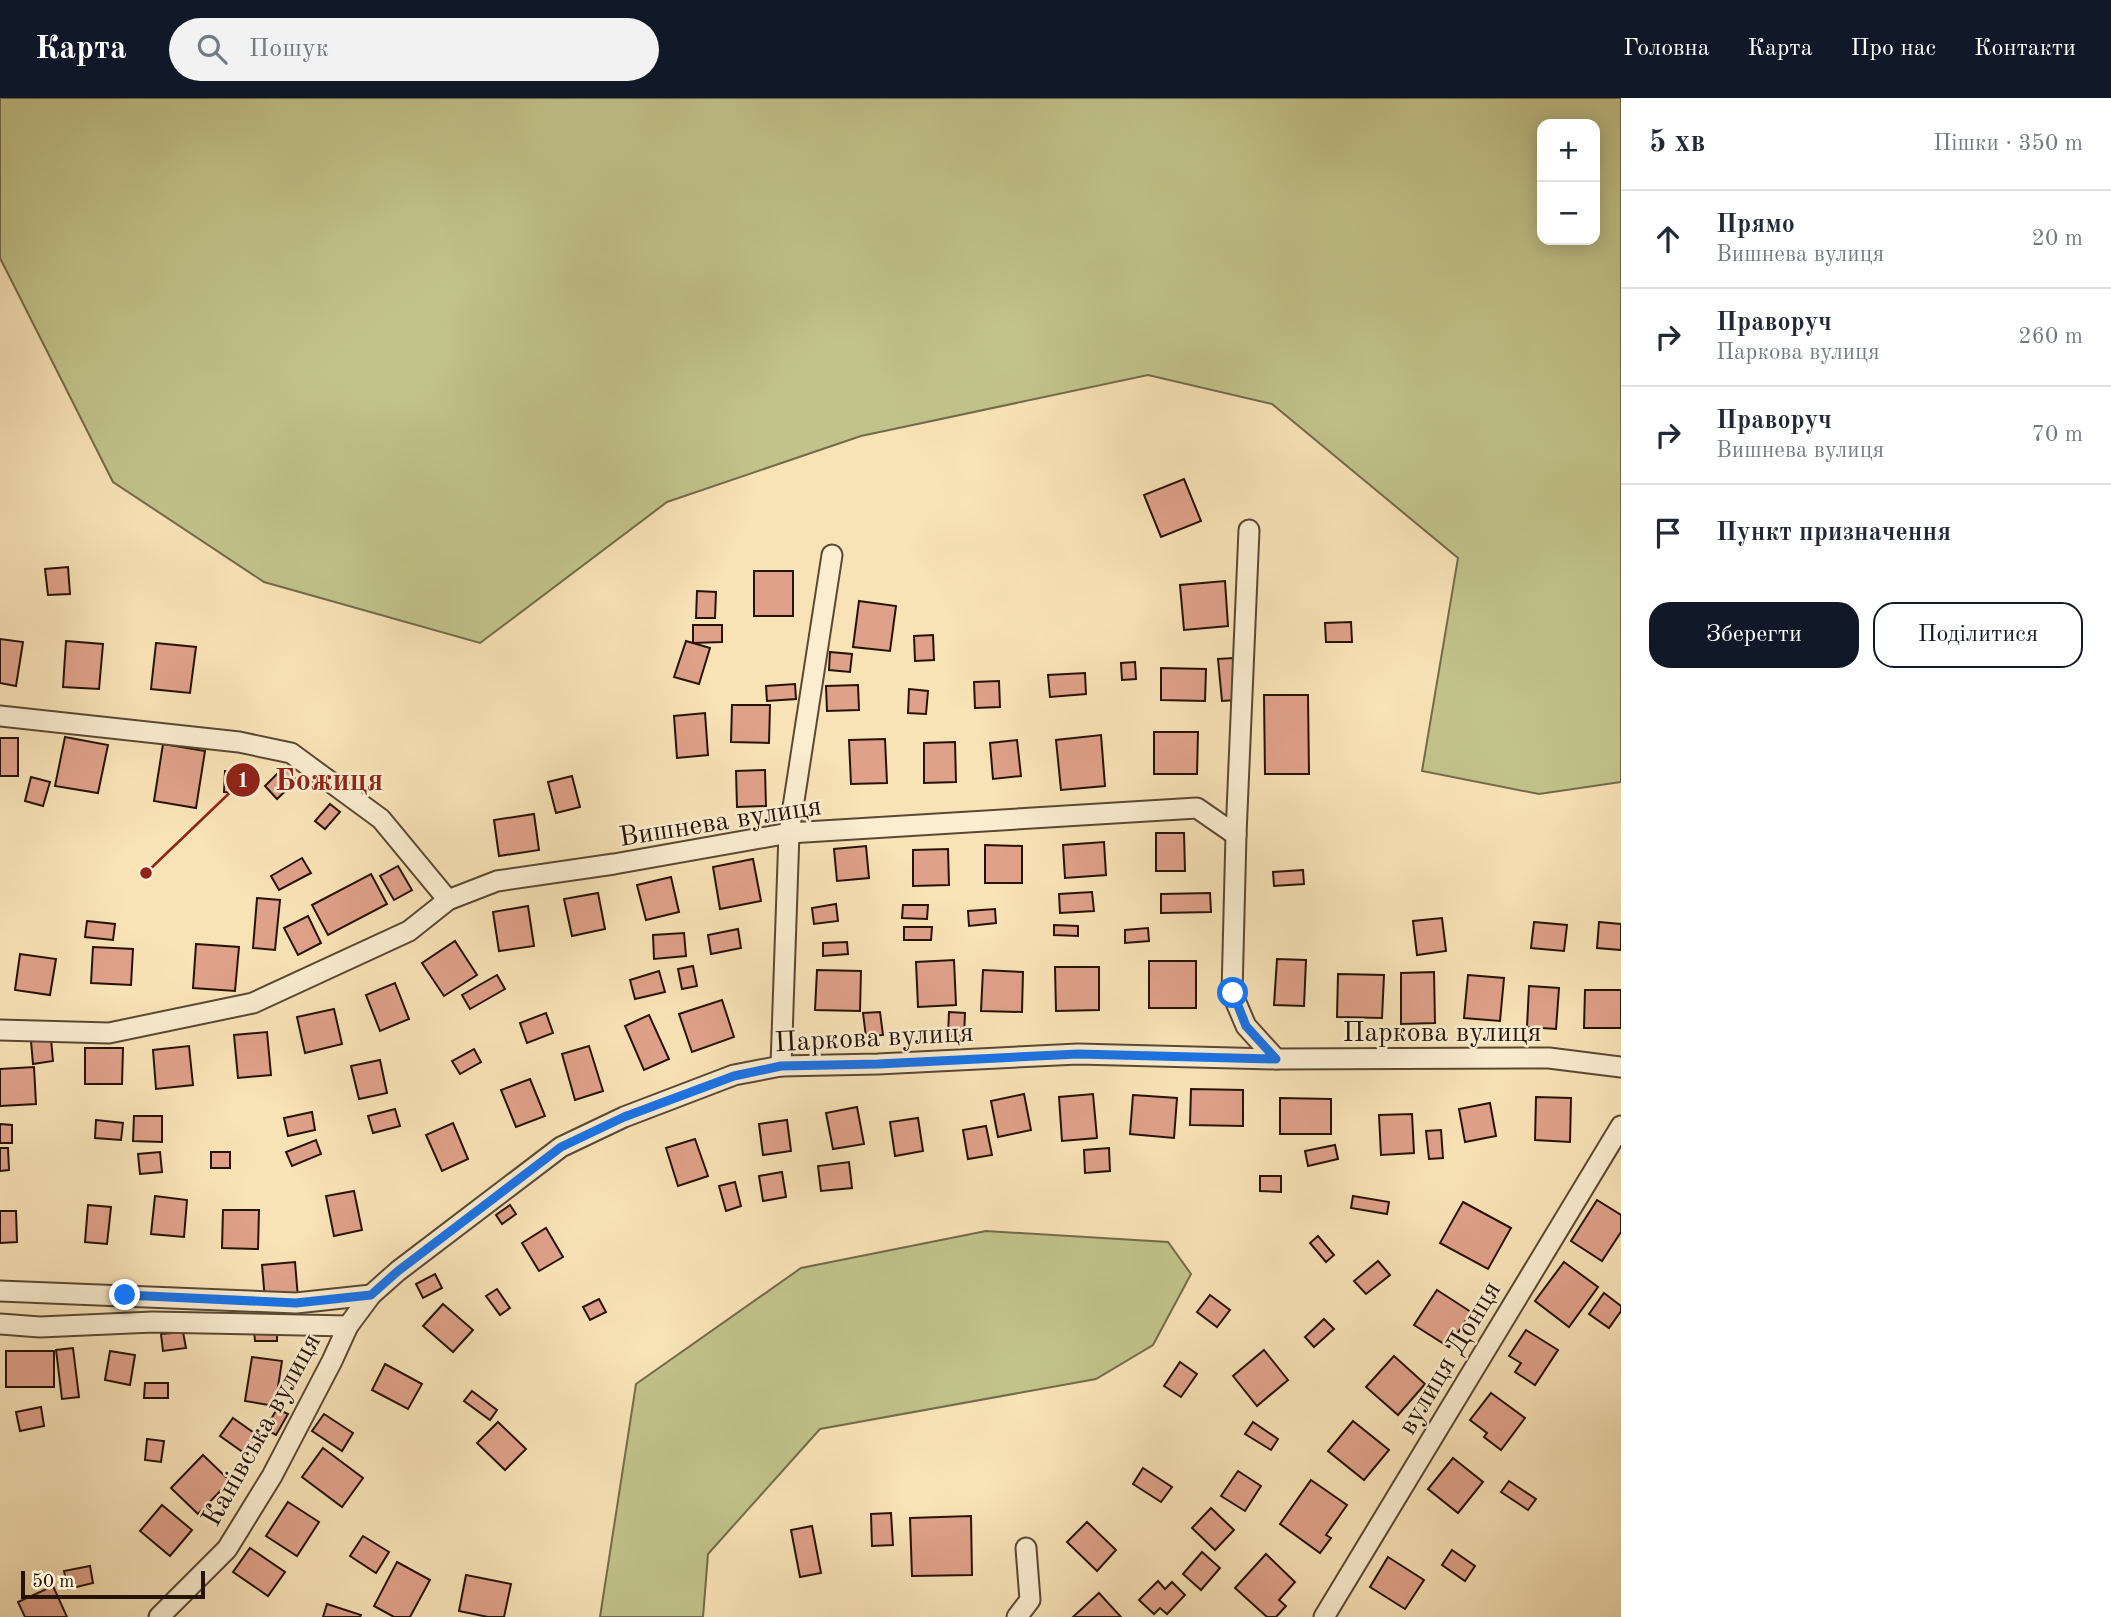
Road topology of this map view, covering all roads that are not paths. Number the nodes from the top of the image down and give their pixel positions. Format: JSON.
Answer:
{"nodes":[{"id":1,"x":1249,"y":530,"type":"dead end"},
{"id":2,"x":832,"y":555,"type":"dead end"},
{"id":3,"x":0,"y":716,"type":"edge"},
{"id":4,"x":789,"y":833,"type":"junction"},
{"id":5,"x":1237,"y":835,"type":"junction"},
{"id":6,"x":448,"y":900,"type":"junction"},
{"id":7,"x":0,"y":1030,"type":"edge"},
{"id":8,"x":1276,"y":1059,"type":"junction"},
{"id":9,"x":781,"y":1066,"type":"junction"},
{"id":10,"x":1621,"y":1067,"type":"edge"},
{"id":11,"x":1621,"y":1126,"type":"edge"},
{"id":12,"x":0,"y":1291,"type":"edge"},
{"id":13,"x":371,"y":1295,"type":"junction"},
{"id":14,"x":0,"y":1324,"type":"edge"},
{"id":15,"x":348,"y":1326,"type":"junction"},
{"id":16,"x":1026,"y":1548,"type":"dead end"},
{"id":17,"x":159,"y":1617,"type":"edge"},
{"id":18,"x":1017,"y":1617,"type":"edge"},
{"id":19,"x":1324,"y":1617,"type":"edge"}],
"edges":[{"from":1,"to":5,"type":"street"},
{"from":2,"to":4,"type":"street"},
{"from":3,"to":6,"type":"street"},
{"from":4,"to":5,"type":"street","name":"Вишнева вулиця"},
{"from":4,"to":6,"type":"street","name":"Вишнева вулиця"},
{"from":4,"to":9,"type":"street"},
{"from":5,"to":8,"type":"street"},
{"from":6,"to":7,"type":"street","name":"Вишнева вулиця"},
{"from":8,"to":9,"type":"street","name":"Паркова вулиця"},
{"from":8,"to":10,"type":"street","name":"Паркова вулиця"},
{"from":9,"to":13,"type":"street","name":"Паркова вулиця"},
{"from":11,"to":19,"type":"street","name":"вулиця Донця"},
{"from":12,"to":13,"type":"street"},
{"from":13,"to":15,"type":"street","name":"Паркова вулиця"},
{"from":14,"to":15,"type":"street"},
{"from":15,"to":17,"type":"street","name":"Канівська вулиця"},
{"from":16,"to":18,"type":"street"}]}
